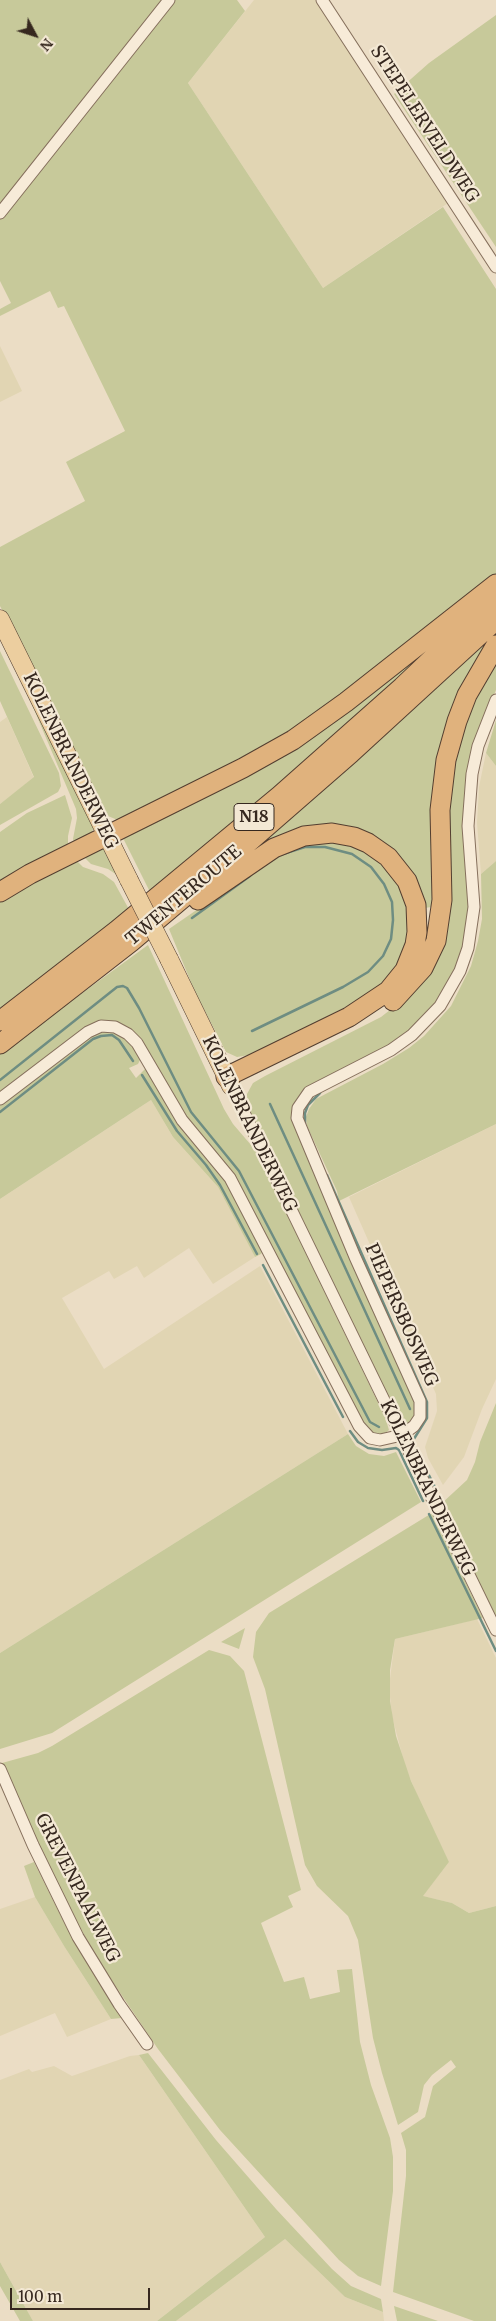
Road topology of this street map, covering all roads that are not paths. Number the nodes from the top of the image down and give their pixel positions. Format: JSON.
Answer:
{"nodes":[{"id":1,"x":169,"y":0,"type":"edge"},
{"id":2,"x":322,"y":0,"type":"edge"},
{"id":3,"x":0,"y":213,"type":"edge"},
{"id":4,"x":496,"y":267,"type":"edge"},
{"id":5,"x":496,"y":584,"type":"edge"},
{"id":6,"x":496,"y":598,"type":"edge"},
{"id":7,"x":0,"y":619,"type":"edge"},
{"id":8,"x":496,"y":620,"type":"edge"},
{"id":9,"x":496,"y":645,"type":"edge"},
{"id":10,"x":496,"y":700,"type":"edge"},
{"id":11,"x":108,"y":835,"type":"junction"},
{"id":12,"x":0,"y":892,"type":"edge"},
{"id":13,"x":131,"y":942,"type":"junction"},
{"id":14,"x":0,"y":1021,"type":"edge"},
{"id":15,"x":0,"y":1044,"type":"edge"},
{"id":16,"x":229,"y":1081,"type":"junction"},
{"id":17,"x":0,"y":1099,"type":"edge"},
{"id":18,"x":402,"y":1435,"type":"junction"},
{"id":19,"x":496,"y":1630,"type":"edge"},
{"id":20,"x":0,"y":1769,"type":"edge"},
{"id":21,"x":147,"y":2044,"type":"dead end"}],
"edges":[{"from":1,"to":3,"type":"street"},
{"from":2,"to":4,"type":"street","name":"STEPELERVELDWEG"},
{"from":5,"to":11,"type":"highway"},
{"from":6,"to":14,"type":"highway","name":"TWENTEROUTE","number":"N18"},
{"from":7,"to":11,"type":"main road","name":"KOLENBRANDERWEG"},
{"from":8,"to":13,"type":"highway","name":"TWENTEROUTE","number":"N18"},
{"from":9,"to":16,"type":"highway"},
{"from":10,"to":18,"type":"street","name":"PIEPERSBOSWEG"},
{"from":11,"to":12,"type":"highway"},
{"from":11,"to":16,"type":"main road","name":"KOLENBRANDERWEG","bridge":true},
{"from":13,"to":15,"type":"highway","name":"TWENTEROUTE","number":"N18"},
{"from":13,"to":16,"type":"highway","number":"N18"},
{"from":16,"to":18,"type":"street","name":"KOLENBRANDERWEG"},
{"from":17,"to":18,"type":"street"},
{"from":18,"to":19,"type":"street","name":"KOLENBRANDERWEG"},
{"from":20,"to":21,"type":"street","name":"GREVENPAALWEG"}]}
